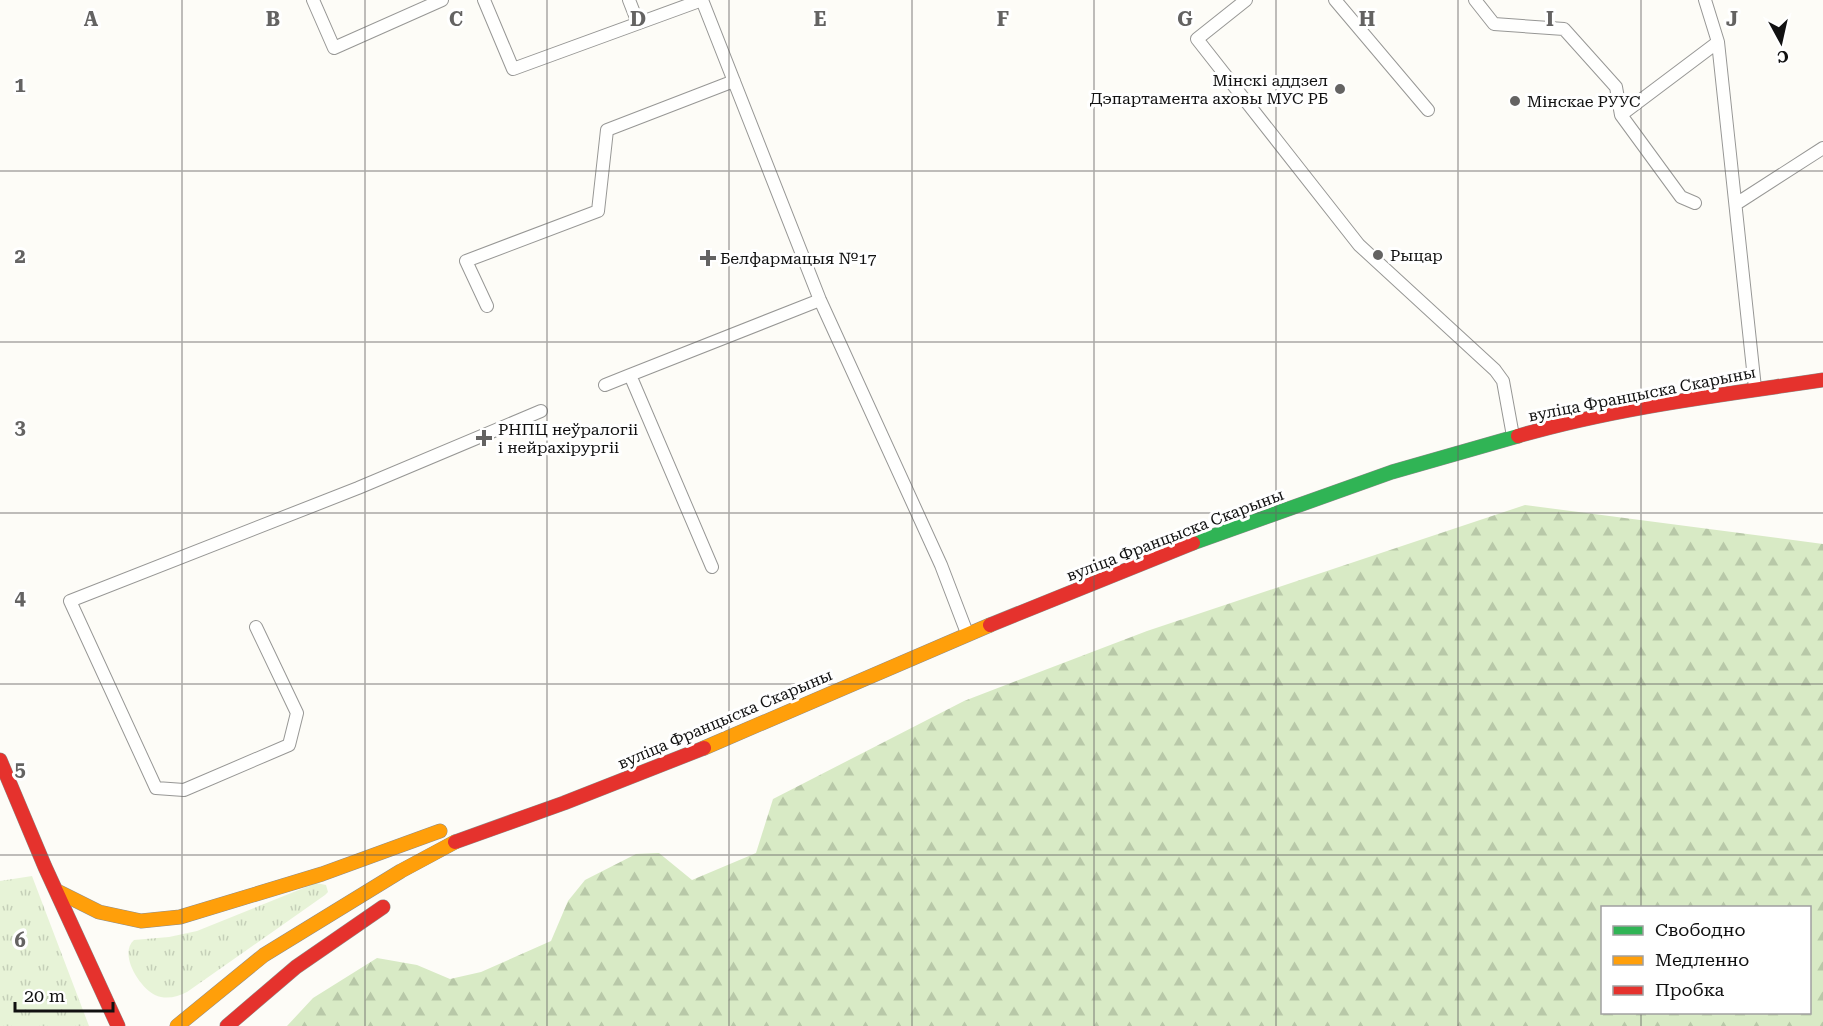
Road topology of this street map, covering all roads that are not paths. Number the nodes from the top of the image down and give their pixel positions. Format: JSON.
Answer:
{"nodes":[{"id":1,"x":313,"y":0,"type":"edge"},
{"id":2,"x":442,"y":0,"type":"edge"},
{"id":3,"x":484,"y":0,"type":"edge"},
{"id":4,"x":629,"y":0,"type":"edge"},
{"id":5,"x":1246,"y":0,"type":"edge"},
{"id":6,"x":1335,"y":0,"type":"edge"},
{"id":7,"x":1475,"y":0,"type":"edge"},
{"id":8,"x":1706,"y":0,"type":"edge"},
{"id":9,"x":638,"y":23,"type":"junction"},
{"id":10,"x":1718,"y":42,"type":"junction"},
{"id":11,"x":734,"y":81,"type":"junction"},
{"id":12,"x":1428,"y":110,"type":"dead end"},
{"id":13,"x":1621,"y":115,"type":"junction"},
{"id":14,"x":1823,"y":148,"type":"edge"},
{"id":15,"x":1695,"y":203,"type":"dead end"},
{"id":16,"x":1736,"y":204,"type":"junction"},
{"id":17,"x":820,"y":300,"type":"junction"},
{"id":18,"x":487,"y":306,"type":"dead end"},
{"id":19,"x":630,"y":375,"type":"junction"},
{"id":20,"x":1823,"y":380,"type":"edge"},
{"id":21,"x":605,"y":385,"type":"dead end"},
{"id":22,"x":1755,"y":388,"type":"junction"},
{"id":23,"x":541,"y":411,"type":"dead end"},
{"id":24,"x":1513,"y":437,"type":"junction"},
{"id":25,"x":712,"y":567,"type":"dead end"},
{"id":26,"x":256,"y":627,"type":"dead end"},
{"id":27,"x":967,"y":634,"type":"junction"},
{"id":28,"x":0,"y":760,"type":"edge"},
{"id":29,"x":564,"y":803,"type":"junction"},
{"id":30,"x":541,"y":810,"type":"junction"},
{"id":31,"x":484,"y":847,"type":"dead end"},
{"id":32,"x":57,"y":891,"type":"junction"},
{"id":33,"x":396,"y":898,"type":"dead end"},
{"id":34,"x":118,"y":1026,"type":"edge"},
{"id":35,"x":177,"y":1026,"type":"edge"},
{"id":36,"x":227,"y":1026,"type":"edge"}],
"edges":[{"from":1,"to":2,"type":"lane"},
{"from":3,"to":9,"type":"lane"},
{"from":4,"to":9,"type":"lane"},
{"from":5,"to":24,"type":"lane"},
{"from":6,"to":12,"type":"lane"},
{"from":7,"to":13,"type":"lane"},
{"from":8,"to":10,"type":"lane"},
{"from":9,"to":11,"type":"lane"},
{"from":10,"to":13,"type":"lane"},
{"from":10,"to":16,"type":"lane"},
{"from":11,"to":17,"type":"lane"},
{"from":11,"to":18,"type":"lane"},
{"from":13,"to":15,"type":"lane"},
{"from":14,"to":16,"type":"lane"},
{"from":16,"to":22,"type":"lane"},
{"from":17,"to":19,"type":"lane"},
{"from":17,"to":27,"type":"lane"},
{"from":19,"to":21,"type":"lane"},
{"from":19,"to":25,"type":"lane"},
{"from":20,"to":22,"type":"main road","name":"вуліца Францыска Скарыны"},
{"from":22,"to":24,"type":"main road","name":"вуліца Францыска Скарыны"},
{"from":23,"to":26,"type":"lane"},
{"from":24,"to":27,"type":"main road","name":"вуліца Францыска Скарыны"},
{"from":27,"to":29,"type":"main road","name":"вуліца Францыска Скарыны"},
{"from":28,"to":32,"type":"main road"},
{"from":29,"to":30,"type":"main road","name":"вуліца Францыска Скарыны"},
{"from":29,"to":31,"type":"main road","name":"вуліца Францыска Скарыны"},
{"from":30,"to":32,"type":"main road"},
{"from":30,"to":35,"type":"main road","name":"вуліца Францыска Скарыны"},
{"from":32,"to":34,"type":"main road"},
{"from":33,"to":36,"type":"main road"}]}
